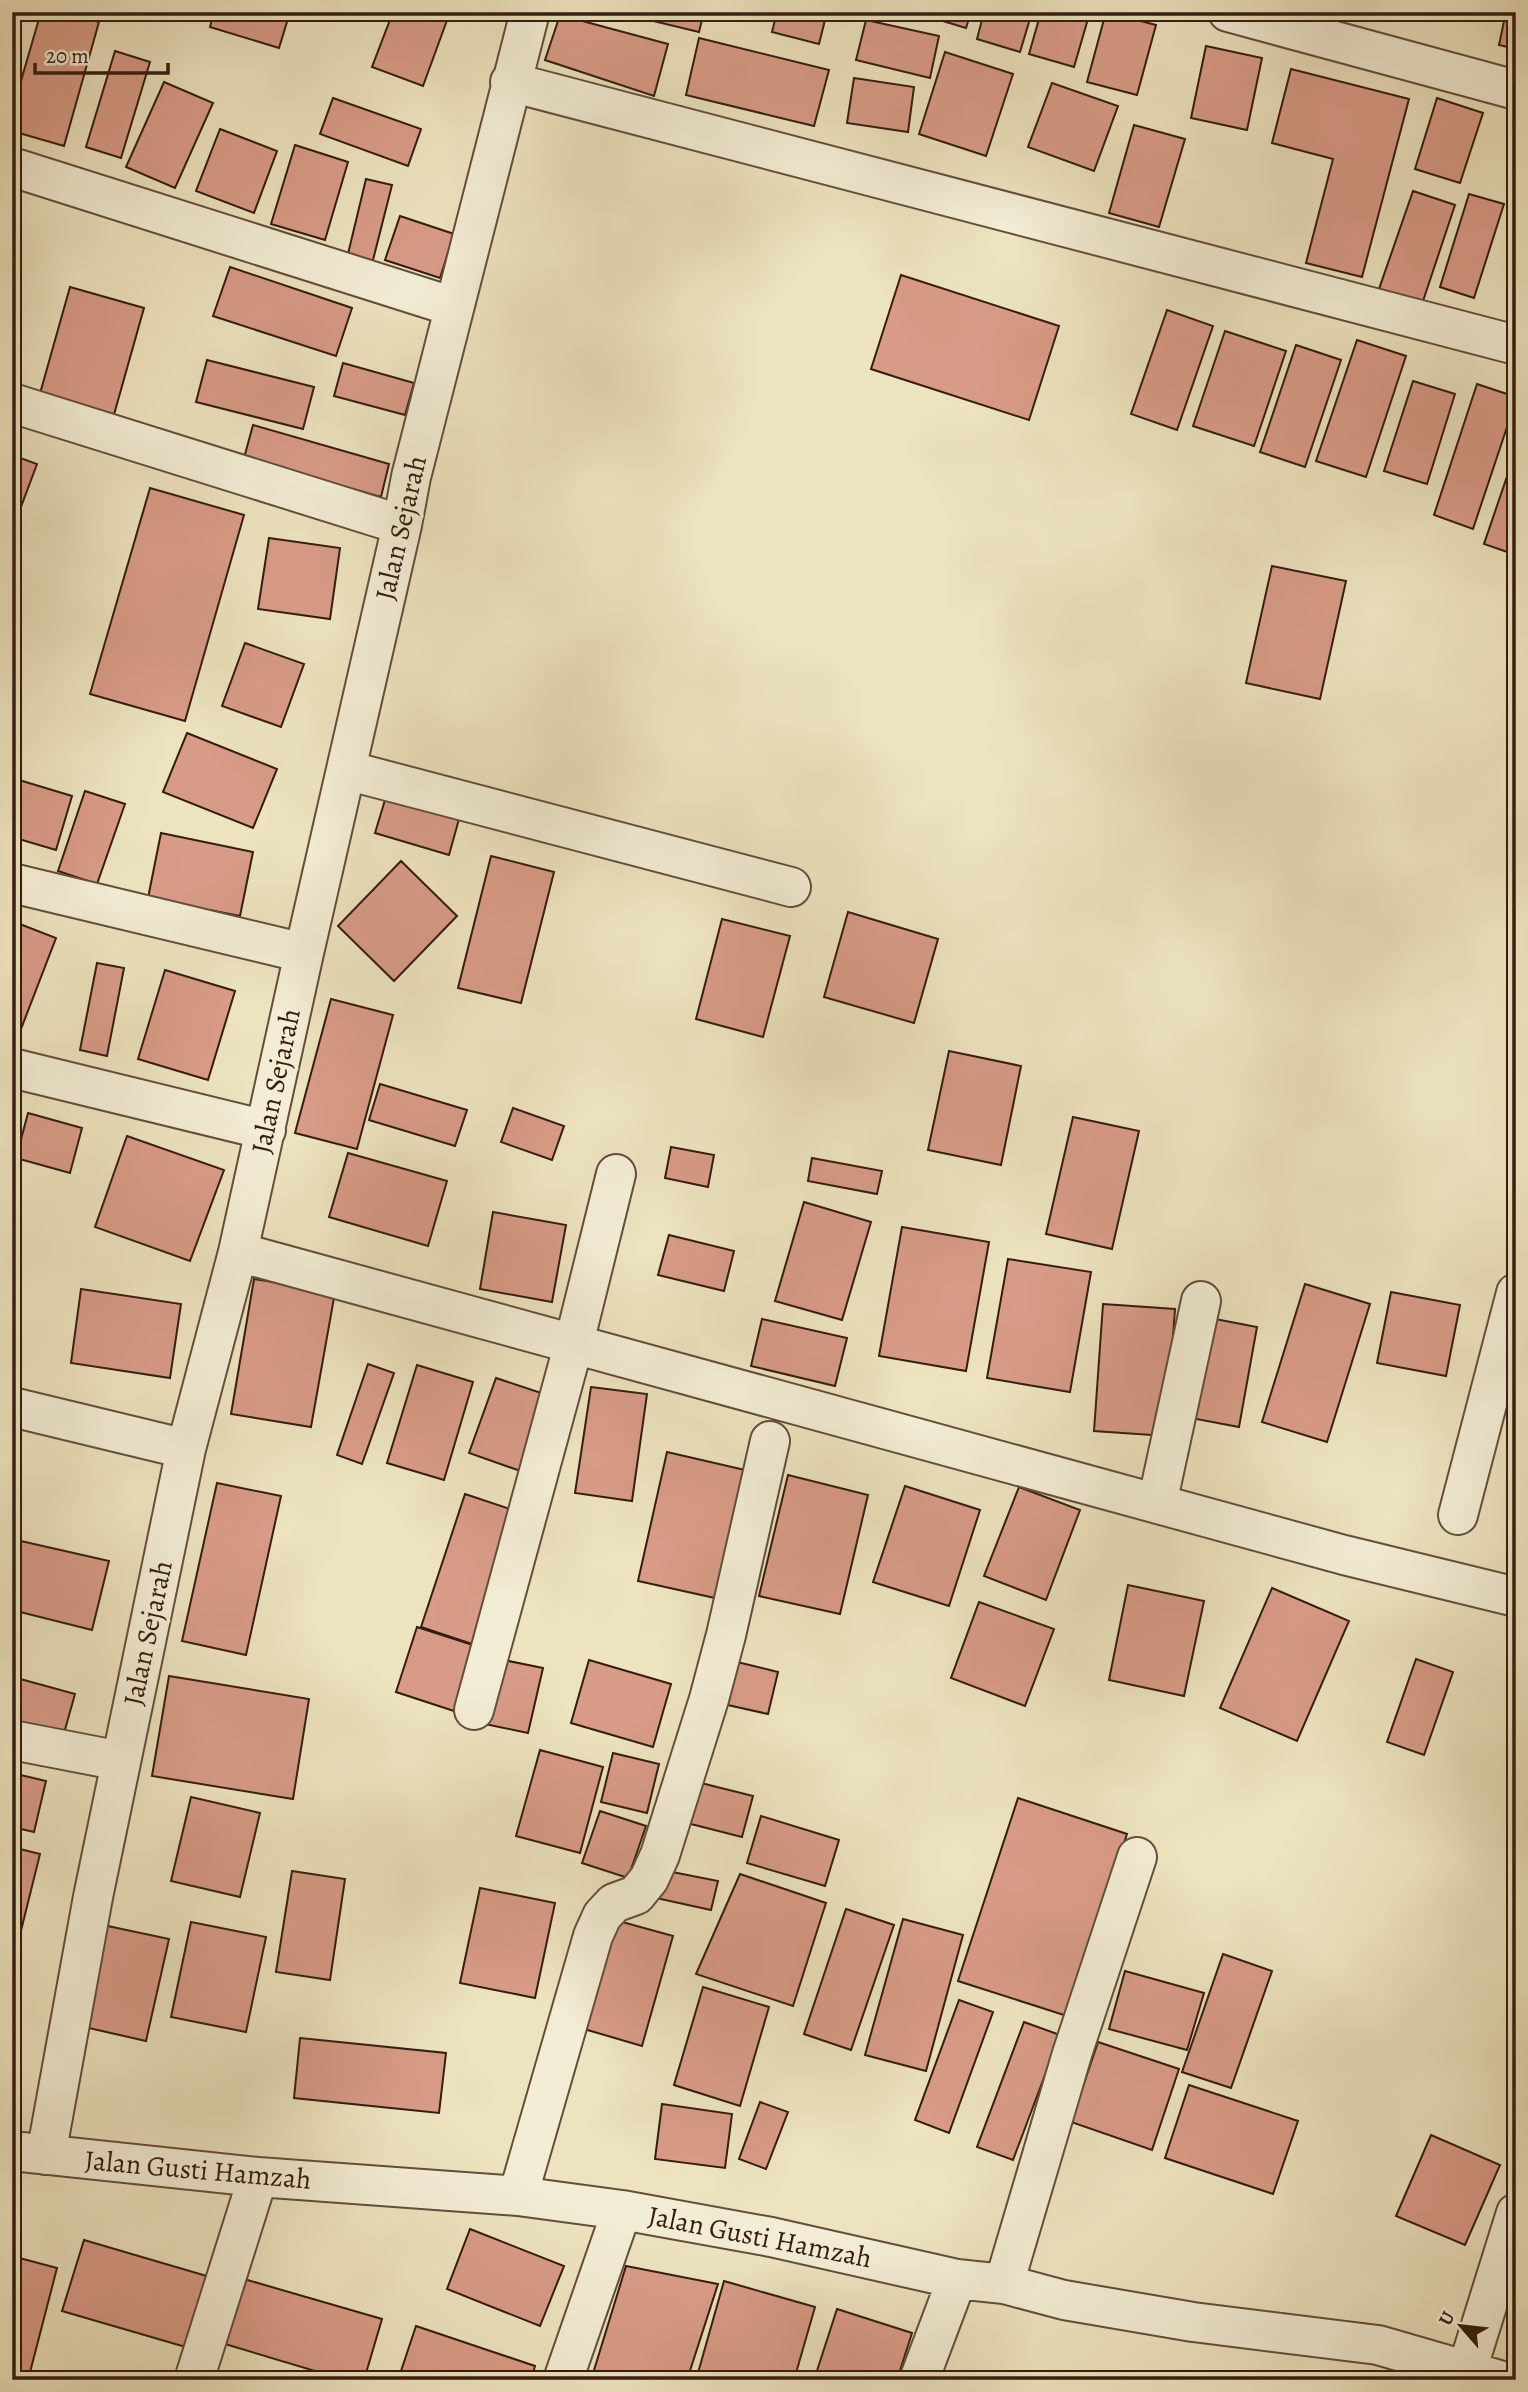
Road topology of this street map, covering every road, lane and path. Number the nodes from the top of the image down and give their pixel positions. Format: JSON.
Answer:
{"nodes":[{"id":1,"x":530,"y":12,"type":"edge"},
{"id":2,"x":1228,"y":12,"type":"edge"},
{"id":3,"x":510,"y":82,"type":"junction"},
{"id":4,"x":1516,"y":90,"type":"edge"},
{"id":5,"x":12,"y":167,"type":"edge"},
{"id":6,"x":454,"y":306,"type":"junction"},
{"id":7,"x":1516,"y":345,"type":"edge"},
{"id":8,"x":12,"y":403,"type":"edge"},
{"id":9,"x":402,"y":525,"type":"junction"},
{"id":10,"x":346,"y":770,"type":"junction"},
{"id":11,"x":12,"y":883,"type":"edge"},
{"id":12,"x":791,"y":887,"type":"dead end"},
{"id":13,"x":303,"y":953,"type":"junction"},
{"id":14,"x":12,"y":1068,"type":"edge"},
{"id":15,"x":266,"y":1130,"type":"junction"},
{"id":16,"x":616,"y":1174,"type":"dead end"},
{"id":17,"x":238,"y":1252,"type":"junction"},
{"id":18,"x":1516,"y":1293,"type":"edge"},
{"id":19,"x":1201,"y":1301,"type":"dead end"},
{"id":20,"x":574,"y":1343,"type":"junction"},
{"id":21,"x":12,"y":1406,"type":"edge"},
{"id":22,"x":770,"y":1441,"type":"dead end"},
{"id":23,"x":186,"y":1449,"type":"junction"},
{"id":24,"x":1157,"y":1504,"type":"junction"},
{"id":25,"x":1458,"y":1515,"type":"dead end"},
{"id":26,"x":1516,"y":1597,"type":"edge"},
{"id":27,"x":474,"y":1710,"type":"dead end"},
{"id":28,"x":12,"y":1740,"type":"edge"},
{"id":29,"x":121,"y":1761,"type":"junction"},
{"id":30,"x":1137,"y":1857,"type":"dead end"},
{"id":31,"x":29,"y":2153,"type":"edge"},
{"id":32,"x":258,"y":2177,"type":"junction"},
{"id":33,"x":518,"y":2196,"type":"junction"},
{"id":34,"x":622,"y":2210,"type":"junction"},
{"id":35,"x":1516,"y":2213,"type":"edge"},
{"id":36,"x":957,"y":2279,"type":"junction"},
{"id":37,"x":1004,"y":2284,"type":"junction"},
{"id":38,"x":1483,"y":2375,"type":"edge"},
{"id":39,"x":194,"y":2380,"type":"edge"},
{"id":40,"x":563,"y":2380,"type":"edge"},
{"id":41,"x":919,"y":2380,"type":"edge"}],
"edges":[{"from":1,"to":3,"type":"street","name":"Jalan Sejarah"},
{"from":2,"to":4,"type":"street"},
{"from":3,"to":6,"type":"street","name":"Jalan Sejarah"},
{"from":3,"to":7,"type":"street"},
{"from":5,"to":6,"type":"street"},
{"from":6,"to":9,"type":"street","name":"Jalan Sejarah"},
{"from":8,"to":9,"type":"street"},
{"from":9,"to":10,"type":"street","name":"Jalan Sejarah"},
{"from":10,"to":12,"type":"street"},
{"from":10,"to":13,"type":"street","name":"Jalan Sejarah"},
{"from":11,"to":13,"type":"street"},
{"from":13,"to":15,"type":"street","name":"Jalan Sejarah"},
{"from":14,"to":15,"type":"street"},
{"from":15,"to":17,"type":"street","name":"Jalan Sejarah"},
{"from":16,"to":20,"type":"street"},
{"from":17,"to":20,"type":"street"},
{"from":17,"to":23,"type":"street","name":"Jalan Sejarah"},
{"from":18,"to":25,"type":"street"},
{"from":19,"to":24,"type":"street"},
{"from":20,"to":24,"type":"street"},
{"from":20,"to":27,"type":"street"},
{"from":21,"to":23,"type":"street"},
{"from":22,"to":33,"type":"street"},
{"from":23,"to":29,"type":"street","name":"Jalan Sejarah"},
{"from":24,"to":26,"type":"street"},
{"from":28,"to":29,"type":"street"},
{"from":29,"to":31,"type":"street","name":"Jalan Sejarah"},
{"from":30,"to":37,"type":"street"},
{"from":31,"to":32,"type":"street","name":"Jalan Gusti Hamzah"},
{"from":32,"to":33,"type":"street","name":"Jalan Gusti Hamzah"},
{"from":32,"to":39,"type":"street"},
{"from":33,"to":34,"type":"street","name":"Jalan Gusti Hamzah"},
{"from":34,"to":36,"type":"street","name":"Jalan Gusti Hamzah"},
{"from":34,"to":40,"type":"street"},
{"from":35,"to":38,"type":"street"},
{"from":36,"to":37,"type":"street","name":"Jalan Gusti Hamzah"},
{"from":36,"to":41,"type":"street"},
{"from":37,"to":38,"type":"street","name":"Jalan Gusti Hamzah"}]}
